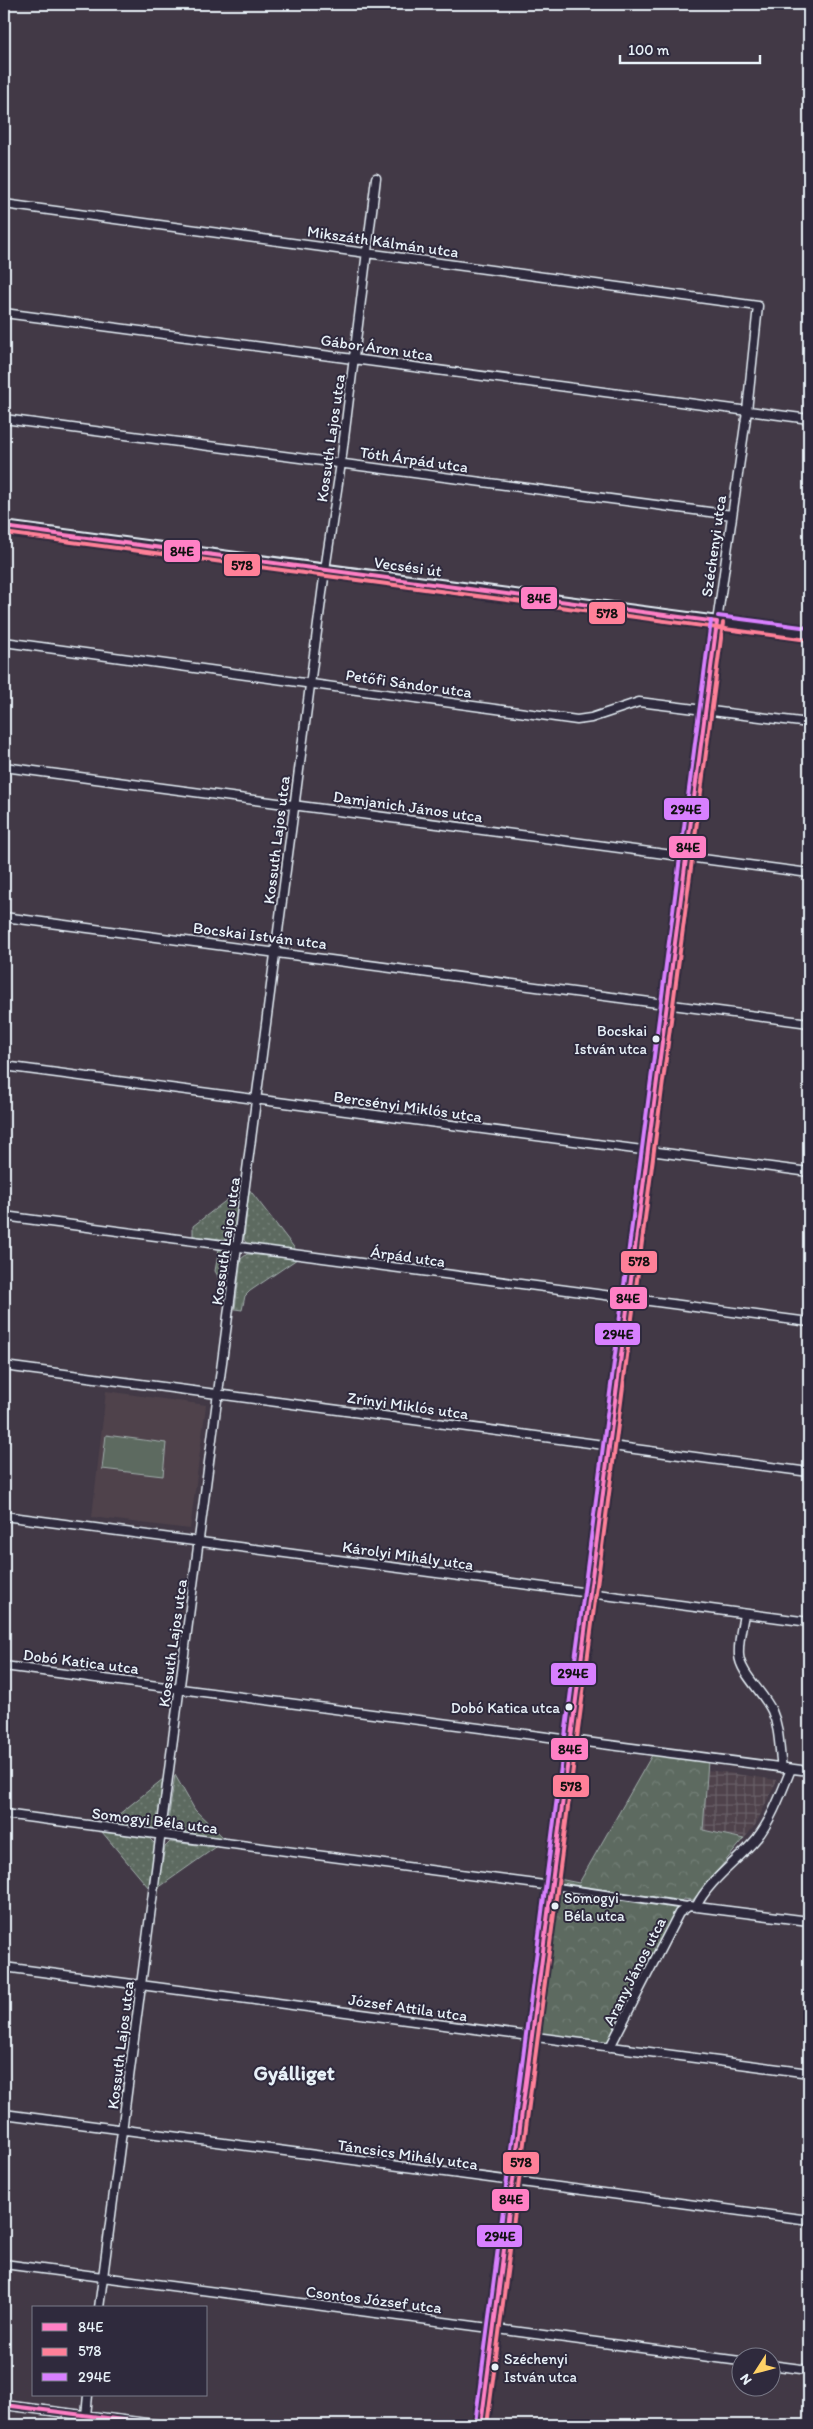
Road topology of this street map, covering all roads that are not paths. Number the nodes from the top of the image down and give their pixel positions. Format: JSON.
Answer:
{"nodes":[{"id":1,"x":376,"y":178,"type":"dead end"},
{"id":2,"x":4,"y":204,"type":"edge"},
{"id":3,"x":368,"y":253,"type":"junction"},
{"id":4,"x":758,"y":306,"type":"joint"},
{"id":5,"x":4,"y":313,"type":"edge"},
{"id":6,"x":354,"y":358,"type":"junction"},
{"id":7,"x":747,"y":411,"type":"junction"},
{"id":8,"x":4,"y":419,"type":"edge"},
{"id":9,"x":809,"y":419,"type":"edge"},
{"id":10,"x":341,"y":463,"type":"junction"},
{"id":11,"x":732,"y":515,"type":"junction"},
{"id":12,"x":4,"y":527,"type":"edge"},
{"id":13,"x":325,"y":570,"type":"junction"},
{"id":14,"x":717,"y":622,"type":"junction"},
{"id":15,"x":809,"y":634,"type":"edge"},
{"id":16,"x":4,"y":642,"type":"edge"},
{"id":17,"x":310,"y":684,"type":"junction"},
{"id":18,"x":704,"y":709,"type":"junction"},
{"id":19,"x":809,"y":723,"type":"edge"},
{"id":20,"x":4,"y":767,"type":"edge"},
{"id":21,"x":294,"y":805,"type":"junction"},
{"id":22,"x":685,"y":857,"type":"junction"},
{"id":23,"x":809,"y":873,"type":"edge"},
{"id":24,"x":4,"y":916,"type":"edge"},
{"id":25,"x":277,"y":951,"type":"junction"},
{"id":26,"x":666,"y":1005,"type":"junction"},
{"id":27,"x":809,"y":1023,"type":"edge"},
{"id":28,"x":4,"y":1066,"type":"edge"},
{"id":29,"x":257,"y":1100,"type":"junction"},
{"id":30,"x":647,"y":1151,"type":"junction"},
{"id":31,"x":809,"y":1172,"type":"edge"},
{"id":32,"x":4,"y":1216,"type":"edge"},
{"id":33,"x":238,"y":1247,"type":"junction"},
{"id":34,"x":628,"y":1299,"type":"junction"},
{"id":35,"x":809,"y":1322,"type":"edge"},
{"id":36,"x":4,"y":1366,"type":"edge"},
{"id":37,"x":218,"y":1393,"type":"junction"},
{"id":38,"x":609,"y":1446,"type":"junction"},
{"id":39,"x":809,"y":1472,"type":"edge"},
{"id":40,"x":4,"y":1516,"type":"edge"},
{"id":41,"x":200,"y":1541,"type":"junction"},
{"id":42,"x":591,"y":1593,"type":"junction"},
{"id":43,"x":744,"y":1614,"type":"junction"},
{"id":44,"x":809,"y":1622,"type":"edge"},
{"id":45,"x":4,"y":1666,"type":"edge"},
{"id":46,"x":180,"y":1688,"type":"junction"},
{"id":47,"x":572,"y":1741,"type":"junction"},
{"id":48,"x":782,"y":1768,"type":"junction"},
{"id":49,"x":791,"y":1769,"type":"junction"},
{"id":50,"x":809,"y":1771,"type":"edge"},
{"id":51,"x":4,"y":1814,"type":"edge"},
{"id":52,"x":161,"y":1835,"type":"junction"},
{"id":53,"x":552,"y":1886,"type":"junction"},
{"id":54,"x":690,"y":1907,"type":"junction"},
{"id":55,"x":809,"y":1921,"type":"edge"},
{"id":56,"x":4,"y":1967,"type":"edge"},
{"id":57,"x":142,"y":1985,"type":"junction"},
{"id":58,"x":531,"y":2037,"type":"junction"},
{"id":59,"x":610,"y":2047,"type":"junction"},
{"id":60,"x":809,"y":2073,"type":"edge"},
{"id":61,"x":4,"y":2114,"type":"edge"},
{"id":62,"x":124,"y":2130,"type":"junction"},
{"id":63,"x":512,"y":2181,"type":"junction"},
{"id":64,"x":809,"y":2220,"type":"edge"},
{"id":65,"x":4,"y":2264,"type":"edge"},
{"id":66,"x":103,"y":2278,"type":"junction"},
{"id":67,"x":99,"y":2306,"type":"edge"},
{"id":68,"x":493,"y":2328,"type":"junction"},
{"id":69,"x":730,"y":2360,"type":"edge"},
{"id":70,"x":780,"y":2366,"type":"edge"},
{"id":71,"x":809,"y":2370,"type":"edge"},
{"id":72,"x":88,"y":2396,"type":"edge"},
{"id":73,"x":4,"y":2405,"type":"edge"},
{"id":74,"x":86,"y":2416,"type":"junction"},
{"id":75,"x":162,"y":2425,"type":"edge"},
{"id":76,"x":482,"y":2425,"type":"edge"}],
"edges":[{"from":1,"to":3,"type":"street","name":"Kossuth Lajos utca"},
{"from":2,"to":3,"type":"street","name":"Mikszáth Kálmán utca"},
{"from":3,"to":4,"type":"street","name":"Mikszáth Kálmán utca"},
{"from":3,"to":6,"type":"street","name":"Kossuth Lajos utca"},
{"from":4,"to":7,"type":"street","name":"Széchenyi utca"},
{"from":5,"to":6,"type":"street","name":"Gábor Áron utca"},
{"from":6,"to":7,"type":"street","name":"Gábor Áron utca"},
{"from":6,"to":10,"type":"street","name":"Kossuth Lajos utca"},
{"from":7,"to":9,"type":"street","name":"Gábor Áron utca"},
{"from":7,"to":11,"type":"street","name":"Széchenyi utca"},
{"from":8,"to":10,"type":"street","name":"Tóth Árpád utca"},
{"from":10,"to":11,"type":"street","name":"Tóth Árpád utca"},
{"from":10,"to":13,"type":"street","name":"Kossuth Lajos utca"},
{"from":11,"to":14,"type":"street","name":"Széchenyi utca"},
{"from":12,"to":13,"type":"main road","name":"Vecsési út"},
{"from":13,"to":14,"type":"main road","name":"Vecsési út"},
{"from":13,"to":17,"type":"street","name":"Kossuth Lajos utca"},
{"from":14,"to":15,"type":"main road","name":"Vecsési út"},
{"from":14,"to":18,"type":"street","name":"Széchenyi utca"},
{"from":16,"to":17,"type":"street","name":"Petőfi Sándor utca"},
{"from":17,"to":18,"type":"street","name":"Petőfi Sándor utca"},
{"from":17,"to":21,"type":"street","name":"Kossuth Lajos utca"},
{"from":18,"to":19,"type":"street","name":"Petőfi Sándor utca"},
{"from":18,"to":22,"type":"street","name":"Széchenyi utca"},
{"from":20,"to":21,"type":"street","name":"Damjanich János utca"},
{"from":21,"to":22,"type":"street","name":"Damjanich János utca"},
{"from":21,"to":25,"type":"street","name":"Kossuth Lajos utca"},
{"from":22,"to":23,"type":"street","name":"Damjanich János utca"},
{"from":22,"to":26,"type":"street","name":"Széchenyi utca"},
{"from":24,"to":25,"type":"street","name":"Bocskai István utca"},
{"from":25,"to":26,"type":"street","name":"Bocskai István utca"},
{"from":25,"to":29,"type":"street","name":"Kossuth Lajos utca"},
{"from":26,"to":27,"type":"street","name":"Bocskai István utca"},
{"from":26,"to":30,"type":"street","name":"Széchenyi utca"},
{"from":28,"to":29,"type":"street","name":"Bercsényi Miklós utca"},
{"from":29,"to":30,"type":"street","name":"Bercsényi Miklós utca"},
{"from":29,"to":33,"type":"street","name":"Kossuth Lajos utca"},
{"from":30,"to":31,"type":"street","name":"Bercsényi Miklós utca"},
{"from":30,"to":34,"type":"street","name":"Széchenyi utca"},
{"from":32,"to":33,"type":"street","name":"Árpád utca"},
{"from":33,"to":34,"type":"street","name":"Árpád utca"},
{"from":33,"to":37,"type":"street","name":"Kossuth Lajos utca"},
{"from":34,"to":35,"type":"street","name":"Árpád utca"},
{"from":34,"to":38,"type":"street","name":"Széchenyi utca"},
{"from":36,"to":37,"type":"street","name":"Zrínyi Miklós utca"},
{"from":37,"to":38,"type":"street","name":"Zrínyi Miklós utca"},
{"from":37,"to":41,"type":"street","name":"Kossuth Lajos utca"},
{"from":38,"to":39,"type":"street","name":"Zrínyi Miklós utca"},
{"from":38,"to":42,"type":"street","name":"Széchenyi utca"},
{"from":40,"to":41,"type":"street","name":"Károlyi Mihály utca"},
{"from":41,"to":42,"type":"street","name":"Károlyi Mihály utca"},
{"from":41,"to":46,"type":"street","name":"Kossuth Lajos utca"},
{"from":42,"to":43,"type":"street","name":"Károlyi Mihály utca"},
{"from":42,"to":47,"type":"street","name":"Széchenyi utca"},
{"from":43,"to":44,"type":"street","name":"Károlyi Mihály utca"},
{"from":43,"to":48,"type":"street"},
{"from":45,"to":46,"type":"street","name":"Dobó Katica utca"},
{"from":46,"to":47,"type":"street","name":"Dobó Katica utca"},
{"from":46,"to":52,"type":"street","name":"Kossuth Lajos utca"},
{"from":47,"to":48,"type":"street","name":"Dobó Katica utca"},
{"from":47,"to":53,"type":"street","name":"Széchenyi utca"},
{"from":48,"to":49,"type":"street","name":"Dobó Katica utca"},
{"from":49,"to":50,"type":"street","name":"Dobó Katica utca"},
{"from":49,"to":54,"type":"street","name":"Arany János utca"},
{"from":51,"to":52,"type":"street","name":"Somogyi Béla utca"},
{"from":52,"to":53,"type":"street","name":"Somogyi Béla utca"},
{"from":52,"to":57,"type":"street","name":"Kossuth Lajos utca"},
{"from":53,"to":54,"type":"street","name":"Somogyi Béla utca"},
{"from":53,"to":58,"type":"street","name":"Széchenyi utca"},
{"from":54,"to":55,"type":"street","name":"Somogyi Béla utca"},
{"from":54,"to":59,"type":"street","name":"Arany János utca"},
{"from":56,"to":57,"type":"street","name":"József Attila utca"},
{"from":57,"to":58,"type":"street","name":"József Attila utca"},
{"from":57,"to":62,"type":"street","name":"Kossuth Lajos utca"},
{"from":58,"to":59,"type":"street","name":"József Attila utca"},
{"from":58,"to":63,"type":"street","name":"Széchenyi utca"},
{"from":59,"to":60,"type":"street","name":"József Attila utca"},
{"from":61,"to":62,"type":"street","name":"Táncsics Mihály utca"},
{"from":62,"to":63,"type":"street","name":"Táncsics Mihály utca"},
{"from":62,"to":66,"type":"street","name":"Kossuth Lajos utca"},
{"from":63,"to":64,"type":"street","name":"Táncsics Mihály utca"},
{"from":63,"to":68,"type":"street","name":"Széchenyi utca"},
{"from":65,"to":66,"type":"street","name":"Csontos József utca"},
{"from":66,"to":67,"type":"street","name":"Kossuth Lajos utca"},
{"from":66,"to":68,"type":"street","name":"Csontos József utca"},
{"from":68,"to":69,"type":"street","name":"Csontos József utca"},
{"from":68,"to":76,"type":"street","name":"Széchenyi utca"},
{"from":70,"to":71,"type":"street"},
{"from":72,"to":74,"type":"street"},
{"from":73,"to":74,"type":"street"},
{"from":74,"to":75,"type":"street"}]}
